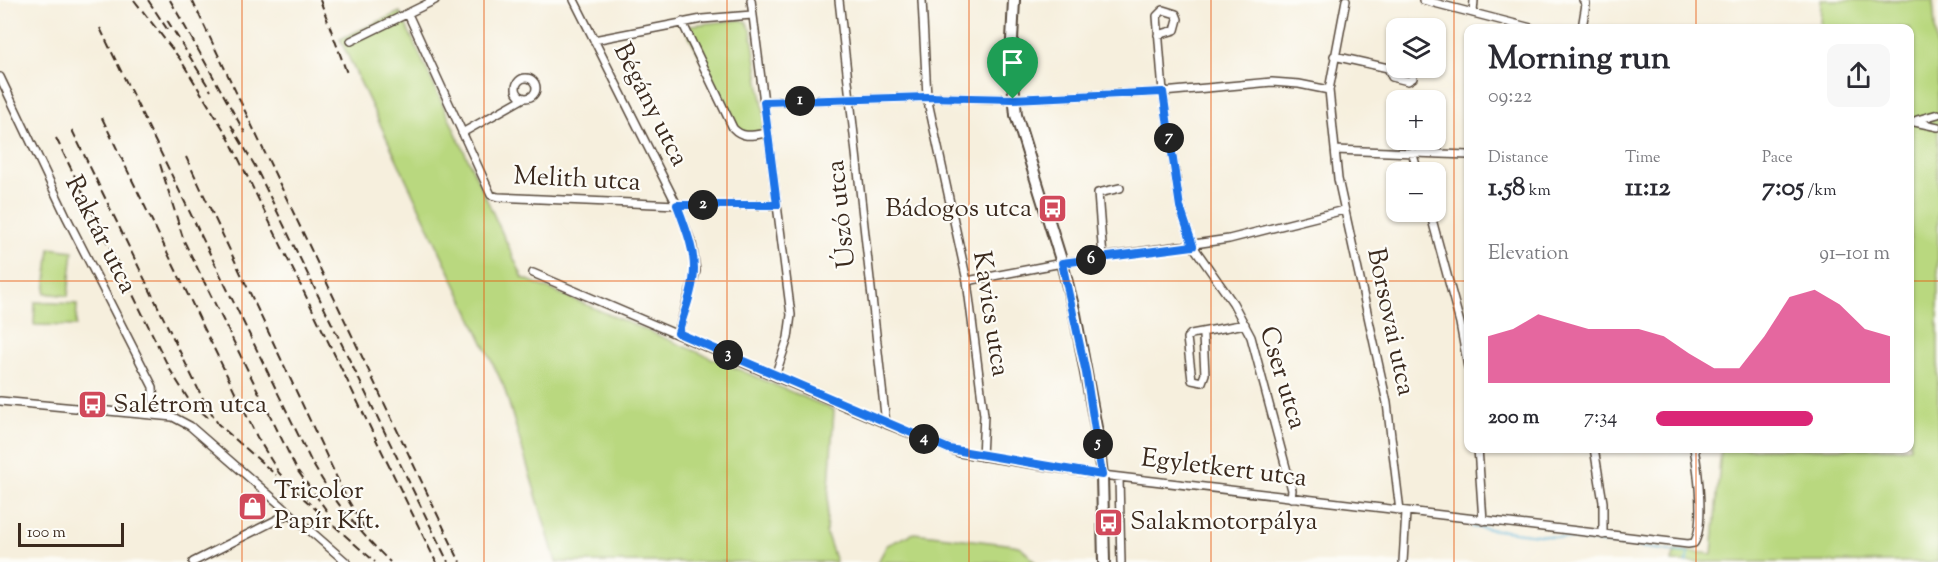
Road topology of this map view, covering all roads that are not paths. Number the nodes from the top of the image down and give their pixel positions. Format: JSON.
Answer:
{"nodes":[{"id":1,"x":435,"y":0,"type":"edge"},
{"id":2,"x":574,"y":0,"type":"edge"},
{"id":3,"x":751,"y":0,"type":"edge"},
{"id":4,"x":839,"y":0,"type":"edge"},
{"id":5,"x":922,"y":0,"type":"edge"},
{"id":6,"x":1014,"y":0,"type":"edge"},
{"id":7,"x":1346,"y":0,"type":"edge"},
{"id":8,"x":1423,"y":0,"type":"edge"},
{"id":9,"x":1474,"y":0,"type":"edge"},
{"id":10,"x":1585,"y":1,"type":"edge"},
{"id":11,"x":1473,"y":13,"type":"junction"},
{"id":12,"x":408,"y":14,"type":"junction"},
{"id":13,"x":752,"y":15,"type":"junction"},
{"id":14,"x":682,"y":22,"type":"junction"},
{"id":15,"x":1516,"y":24,"type":"edge"},
{"id":16,"x":1582,"y":24,"type":"edge"},
{"id":17,"x":1158,"y":35,"type":"dead end"},
{"id":18,"x":594,"y":40,"type":"junction"},
{"id":19,"x":351,"y":41,"type":"dead end"},
{"id":20,"x":1334,"y":56,"type":"junction"},
{"id":21,"x":1386,"y":68,"type":"edge"},
{"id":22,"x":0,"y":77,"type":"edge"},
{"id":23,"x":1398,"y":78,"type":"edge"},
{"id":24,"x":1413,"y":78,"type":"edge"},
{"id":25,"x":1329,"y":90,"type":"junction"},
{"id":26,"x":1163,"y":92,"type":"junction"},
{"id":27,"x":927,"y":97,"type":"junction"},
{"id":28,"x":524,"y":98,"type":"dead end"},
{"id":29,"x":850,"y":99,"type":"junction"},
{"id":30,"x":1013,"y":99,"type":"junction"},
{"id":31,"x":764,"y":102,"type":"junction"},
{"id":32,"x":1938,"y":114,"type":"edge"},
{"id":33,"x":1914,"y":120,"type":"edge"},
{"id":34,"x":1914,"y":122,"type":"edge"},
{"id":35,"x":1938,"y":127,"type":"edge"},
{"id":36,"x":462,"y":133,"type":"junction"},
{"id":37,"x":767,"y":133,"type":"junction"},
{"id":38,"x":1335,"y":150,"type":"junction"},
{"id":39,"x":1412,"y":152,"type":"junction"},
{"id":40,"x":1464,"y":155,"type":"edge"},
{"id":41,"x":1415,"y":162,"type":"edge"},
{"id":42,"x":1120,"y":188,"type":"dead end"},
{"id":43,"x":677,"y":205,"type":"junction"},
{"id":44,"x":777,"y":205,"type":"junction"},
{"id":45,"x":1344,"y":210,"type":"junction"},
{"id":46,"x":1433,"y":222,"type":"edge"},
{"id":47,"x":1193,"y":246,"type":"junction"},
{"id":48,"x":1103,"y":258,"type":"junction"},
{"id":49,"x":1062,"y":263,"type":"junction"},
{"id":50,"x":533,"y":273,"type":"dead end"},
{"id":51,"x":967,"y":281,"type":"junction"},
{"id":52,"x":1245,"y":324,"type":"junction"},
{"id":53,"x":678,"y":333,"type":"junction"},
{"id":54,"x":1203,"y":336,"type":"dead end"},
{"id":55,"x":1464,"y":346,"type":"edge"},
{"id":56,"x":775,"y":376,"type":"junction"},
{"id":57,"x":0,"y":401,"type":"edge"},
{"id":58,"x":154,"y":414,"type":"junction"},
{"id":59,"x":886,"y":424,"type":"junction"},
{"id":60,"x":1478,"y":453,"type":"edge"},
{"id":61,"x":1595,"y":453,"type":"edge"},
{"id":62,"x":1695,"y":453,"type":"edge"},
{"id":63,"x":982,"y":457,"type":"junction"},
{"id":64,"x":1102,"y":475,"type":"junction"},
{"id":65,"x":1119,"y":477,"type":"junction"},
{"id":66,"x":1291,"y":498,"type":"junction"},
{"id":67,"x":1403,"y":512,"type":"junction"},
{"id":68,"x":288,"y":514,"type":"junction"},
{"id":69,"x":1483,"y":521,"type":"junction"},
{"id":70,"x":1603,"y":535,"type":"junction"},
{"id":71,"x":193,"y":562,"type":"edge"},
{"id":72,"x":346,"y":562,"type":"edge"},
{"id":73,"x":1104,"y":562,"type":"edge"},
{"id":74,"x":1120,"y":562,"type":"edge"},
{"id":75,"x":1402,"y":562,"type":"edge"}],
"edges":[{"from":1,"to":12,"type":"street"},
{"from":2,"to":18,"type":"street","name":"Bégány utca"},
{"from":3,"to":13,"type":"street"},
{"from":4,"to":29,"type":"street","name":"Úszó utca"},
{"from":5,"to":27,"type":"street","name":"Kavics utca"},
{"from":6,"to":30,"type":"street"},
{"from":7,"to":20,"type":"street","name":"Borsovai utca"},
{"from":8,"to":11,"type":"street"},
{"from":9,"to":11,"type":"street"},
{"from":10,"to":16,"type":"street"},
{"from":11,"to":15,"type":"street"},
{"from":12,"to":19,"type":"street"},
{"from":12,"to":36,"type":"street"},
{"from":13,"to":14,"type":"street"},
{"from":13,"to":31,"type":"street"},
{"from":14,"to":18,"type":"street"},
{"from":14,"to":37,"type":"street"},
{"from":17,"to":26,"type":"street","name":"Cser utca"},
{"from":18,"to":43,"type":"street","name":"Bégány utca"},
{"from":20,"to":21,"type":"street"},
{"from":20,"to":25,"type":"street","name":"Borsovai utca"},
{"from":22,"to":58,"type":"street","name":"Raktár utca"},
{"from":23,"to":24,"type":"street"},
{"from":25,"to":26,"type":"street"},
{"from":25,"to":38,"type":"street","name":"Borsovai utca"},
{"from":26,"to":30,"type":"street"},
{"from":26,"to":47,"type":"street","name":"Cser utca"},
{"from":27,"to":29,"type":"street"},
{"from":27,"to":30,"type":"street"},
{"from":27,"to":51,"type":"street","name":"Kavics utca"},
{"from":28,"to":36,"type":"street"},
{"from":29,"to":31,"type":"street"},
{"from":29,"to":59,"type":"street","name":"Úszó utca"},
{"from":30,"to":49,"type":"street"},
{"from":31,"to":37,"type":"street"},
{"from":32,"to":33,"type":"street"},
{"from":34,"to":35,"type":"street"},
{"from":36,"to":43,"type":"street","name":"Melith utca"},
{"from":37,"to":44,"type":"street"},
{"from":38,"to":39,"type":"street"},
{"from":38,"to":45,"type":"street","name":"Borsovai utca"},
{"from":39,"to":40,"type":"street"},
{"from":39,"to":41,"type":"street"},
{"from":42,"to":48,"type":"street"},
{"from":43,"to":44,"type":"street","name":"Melith utca"},
{"from":43,"to":53,"type":"street","name":"Bégány utca"},
{"from":44,"to":56,"type":"street"},
{"from":45,"to":47,"type":"street"},
{"from":45,"to":67,"type":"street","name":"Borsovai utca"},
{"from":46,"to":55,"type":"street"},
{"from":47,"to":48,"type":"street"},
{"from":47,"to":52,"type":"street","name":"Cser utca"},
{"from":48,"to":49,"type":"street"},
{"from":49,"to":51,"type":"street"},
{"from":49,"to":64,"type":"street"},
{"from":50,"to":53,"type":"street","name":"Egyletkert utca"},
{"from":51,"to":63,"type":"street","name":"Kavics utca"},
{"from":52,"to":54,"type":"street"},
{"from":52,"to":66,"type":"street","name":"Cser utca"},
{"from":53,"to":56,"type":"street","name":"Egyletkert utca"},
{"from":56,"to":59,"type":"street","name":"Egyletkert utca"},
{"from":57,"to":58,"type":"street"},
{"from":58,"to":68,"type":"street"},
{"from":59,"to":63,"type":"street","name":"Egyletkert utca"},
{"from":60,"to":69,"type":"street"},
{"from":61,"to":70,"type":"street"},
{"from":62,"to":70,"type":"street","name":"Egyletkert utca"},
{"from":63,"to":64,"type":"street","name":"Egyletkert utca"},
{"from":64,"to":65,"type":"street","name":"Egyletkert utca"},
{"from":64,"to":73,"type":"street"},
{"from":65,"to":66,"type":"street","name":"Egyletkert utca"},
{"from":65,"to":74,"type":"street"},
{"from":66,"to":67,"type":"street","name":"Egyletkert utca"},
{"from":67,"to":69,"type":"street","name":"Egyletkert utca"},
{"from":67,"to":75,"type":"street","name":"Borsovai utca"},
{"from":68,"to":71,"type":"street"},
{"from":68,"to":72,"type":"street"},
{"from":69,"to":70,"type":"street","name":"Egyletkert utca"}]}
